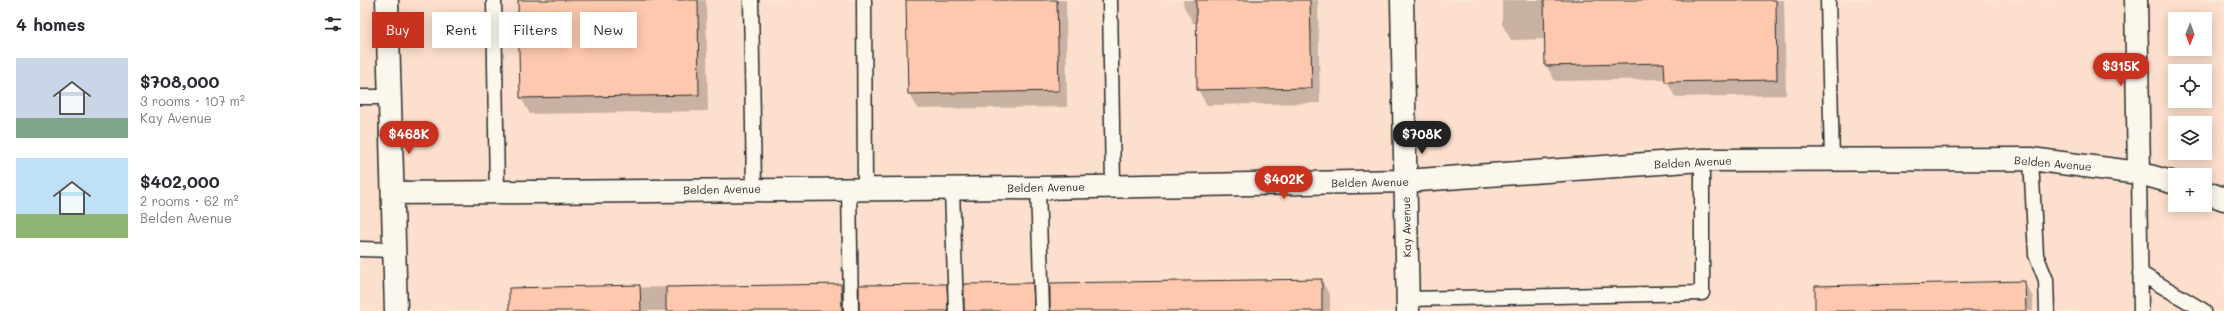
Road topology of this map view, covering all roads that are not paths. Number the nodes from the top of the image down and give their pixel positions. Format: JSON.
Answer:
{"nodes":[{"id":1,"x":387,"y":0,"type":"edge"},
{"id":2,"x":494,"y":0,"type":"edge"},
{"id":3,"x":750,"y":0,"type":"edge"},
{"id":4,"x":864,"y":0,"type":"edge"},
{"id":5,"x":1110,"y":0,"type":"edge"},
{"id":6,"x":1402,"y":0,"type":"edge"},
{"id":7,"x":1828,"y":0,"type":"edge"},
{"id":8,"x":2136,"y":0,"type":"edge"},
{"id":9,"x":360,"y":97,"type":"edge"},
{"id":10,"x":390,"y":97,"type":"junction"},
{"id":11,"x":2031,"y":159,"type":"junction"},
{"id":12,"x":1702,"y":160,"type":"junction"},
{"id":13,"x":1832,"y":160,"type":"junction"},
{"id":14,"x":2139,"y":173,"type":"junction"},
{"id":15,"x":2168,"y":181,"type":"edge"},
{"id":16,"x":1405,"y":182,"type":"junction"},
{"id":17,"x":1113,"y":186,"type":"junction"},
{"id":18,"x":857,"y":188,"type":"junction"},
{"id":19,"x":952,"y":188,"type":"junction"},
{"id":20,"x":1038,"y":188,"type":"junction"},
{"id":21,"x":754,"y":189,"type":"junction"},
{"id":22,"x":497,"y":192,"type":"junction"},
{"id":23,"x":394,"y":193,"type":"junction"},
{"id":24,"x":2212,"y":195,"type":"edge"},
{"id":25,"x":2224,"y":199,"type":"edge"},
{"id":26,"x":360,"y":249,"type":"edge"},
{"id":27,"x":395,"y":250,"type":"junction"},
{"id":28,"x":2140,"y":273,"type":"junction"},
{"id":29,"x":1407,"y":305,"type":"edge"},
{"id":30,"x":396,"y":311,"type":"edge"},
{"id":31,"x":850,"y":311,"type":"edge"},
{"id":32,"x":956,"y":311,"type":"edge"},
{"id":33,"x":1042,"y":311,"type":"edge"},
{"id":34,"x":2047,"y":311,"type":"edge"},
{"id":35,"x":2141,"y":311,"type":"edge"},
{"id":36,"x":2204,"y":311,"type":"edge"}],
"edges":[{"from":1,"to":10,"type":"street"},
{"from":2,"to":22,"type":"lane"},
{"from":3,"to":21,"type":"lane"},
{"from":4,"to":18,"type":"lane"},
{"from":5,"to":17,"type":"lane"},
{"from":6,"to":16,"type":"street","name":"Kay Avenue"},
{"from":7,"to":13,"type":"lane"},
{"from":8,"to":14,"type":"street"},
{"from":9,"to":10,"type":"lane"},
{"from":10,"to":23,"type":"street"},
{"from":11,"to":13,"type":"street","name":"Belden Avenue"},
{"from":11,"to":14,"type":"street","name":"Belden Avenue"},
{"from":11,"to":34,"type":"lane"},
{"from":12,"to":13,"type":"street","name":"Belden Avenue"},
{"from":12,"to":16,"type":"street","name":"Belden Avenue"},
{"from":12,"to":29,"type":"lane"},
{"from":14,"to":15,"type":"street","name":"Belden Avenue"},
{"from":14,"to":28,"type":"lane"},
{"from":16,"to":17,"type":"street","name":"Belden Avenue"},
{"from":16,"to":29,"type":"street","name":"Kay Avenue"},
{"from":17,"to":20,"type":"street","name":"Belden Avenue"},
{"from":18,"to":19,"type":"street","name":"Belden Avenue"},
{"from":18,"to":21,"type":"street","name":"Belden Avenue"},
{"from":18,"to":31,"type":"lane"},
{"from":19,"to":20,"type":"street","name":"Belden Avenue"},
{"from":19,"to":32,"type":"lane"},
{"from":20,"to":33,"type":"lane"},
{"from":21,"to":22,"type":"street","name":"Belden Avenue"},
{"from":22,"to":23,"type":"street","name":"Belden Avenue"},
{"from":23,"to":27,"type":"street"},
{"from":24,"to":25,"type":"street"},
{"from":26,"to":27,"type":"lane"},
{"from":27,"to":30,"type":"street"},
{"from":28,"to":35,"type":"lane"},
{"from":28,"to":36,"type":"lane"}]}
